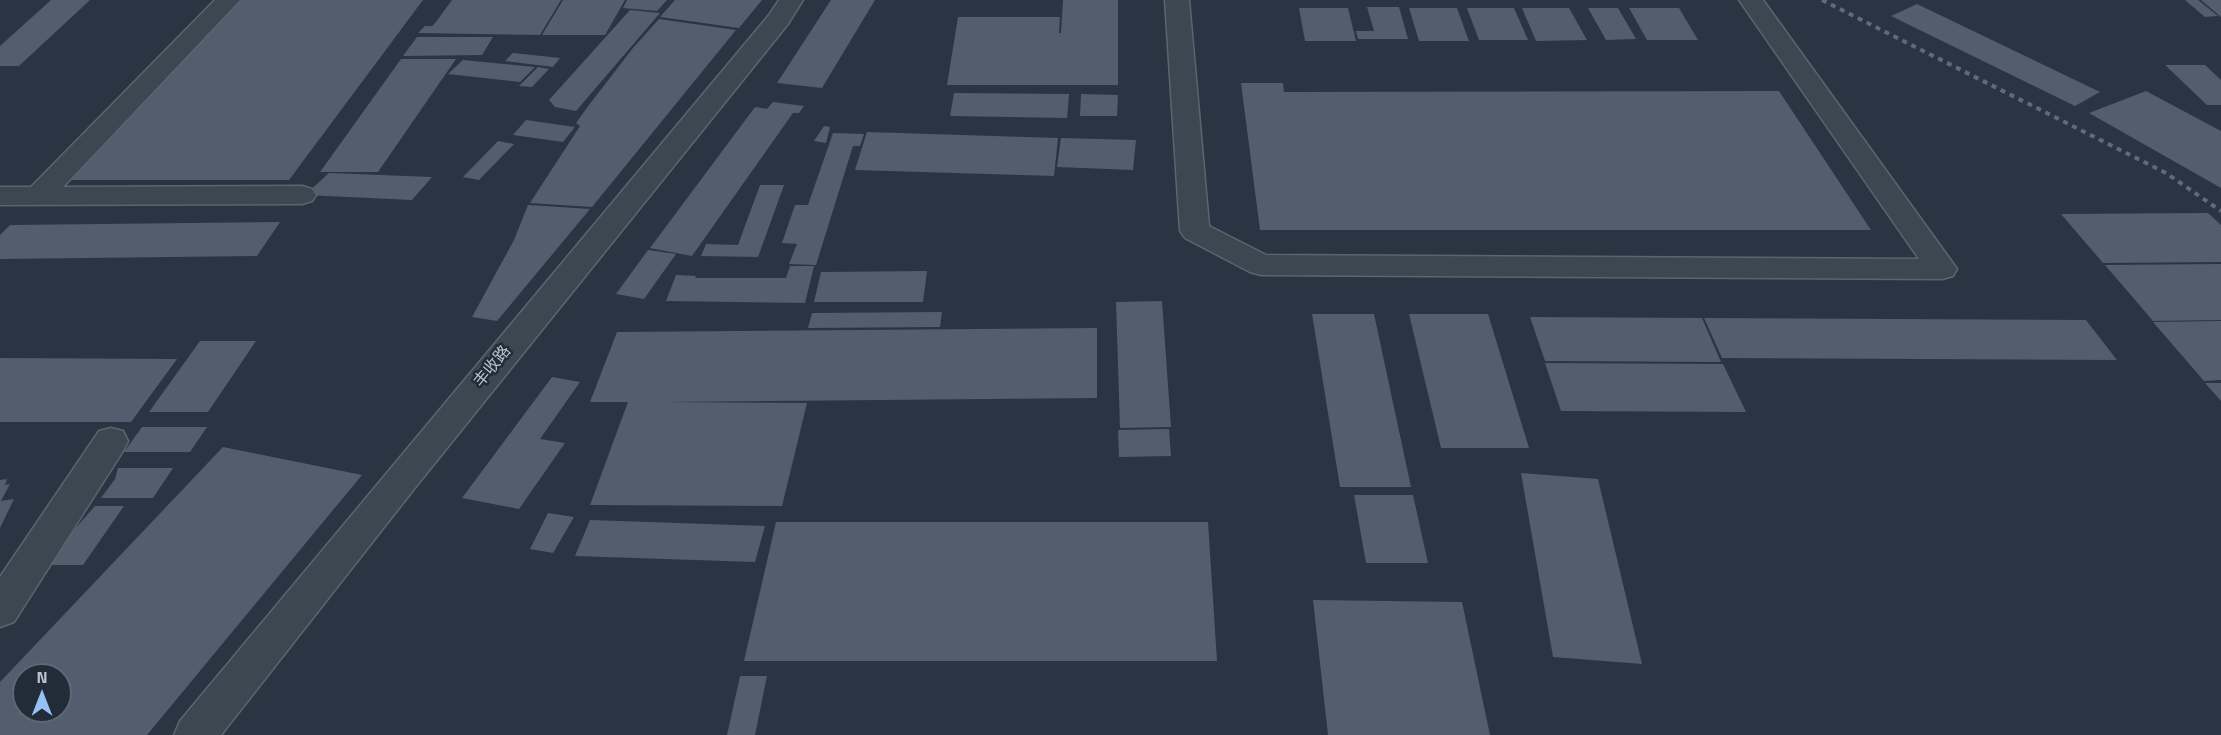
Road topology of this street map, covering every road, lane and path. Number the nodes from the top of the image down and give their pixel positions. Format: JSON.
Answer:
{"nodes":[{"id":1,"x":228,"y":0,"type":"edge"},
{"id":2,"x":791,"y":0,"type":"edge"},
{"id":3,"x":1177,"y":0,"type":"edge"},
{"id":4,"x":1751,"y":0,"type":"edge"},
{"id":5,"x":302,"y":195,"type":"dead end"},
{"id":6,"x":0,"y":196,"type":"edge"},
{"id":7,"x":38,"y":196,"type":"junction"},
{"id":8,"x":111,"y":441,"type":"dead end"},
{"id":9,"x":0,"y":610,"type":"edge"},
{"id":10,"x":195,"y":735,"type":"edge"}],
"edges":[{"from":1,"to":7,"type":"street"},
{"from":2,"to":10,"type":"street","name":"丰收路"},
{"from":3,"to":4,"type":"street"},
{"from":5,"to":7,"type":"street"},
{"from":6,"to":7,"type":"street"},
{"from":8,"to":9,"type":"street"}]}
